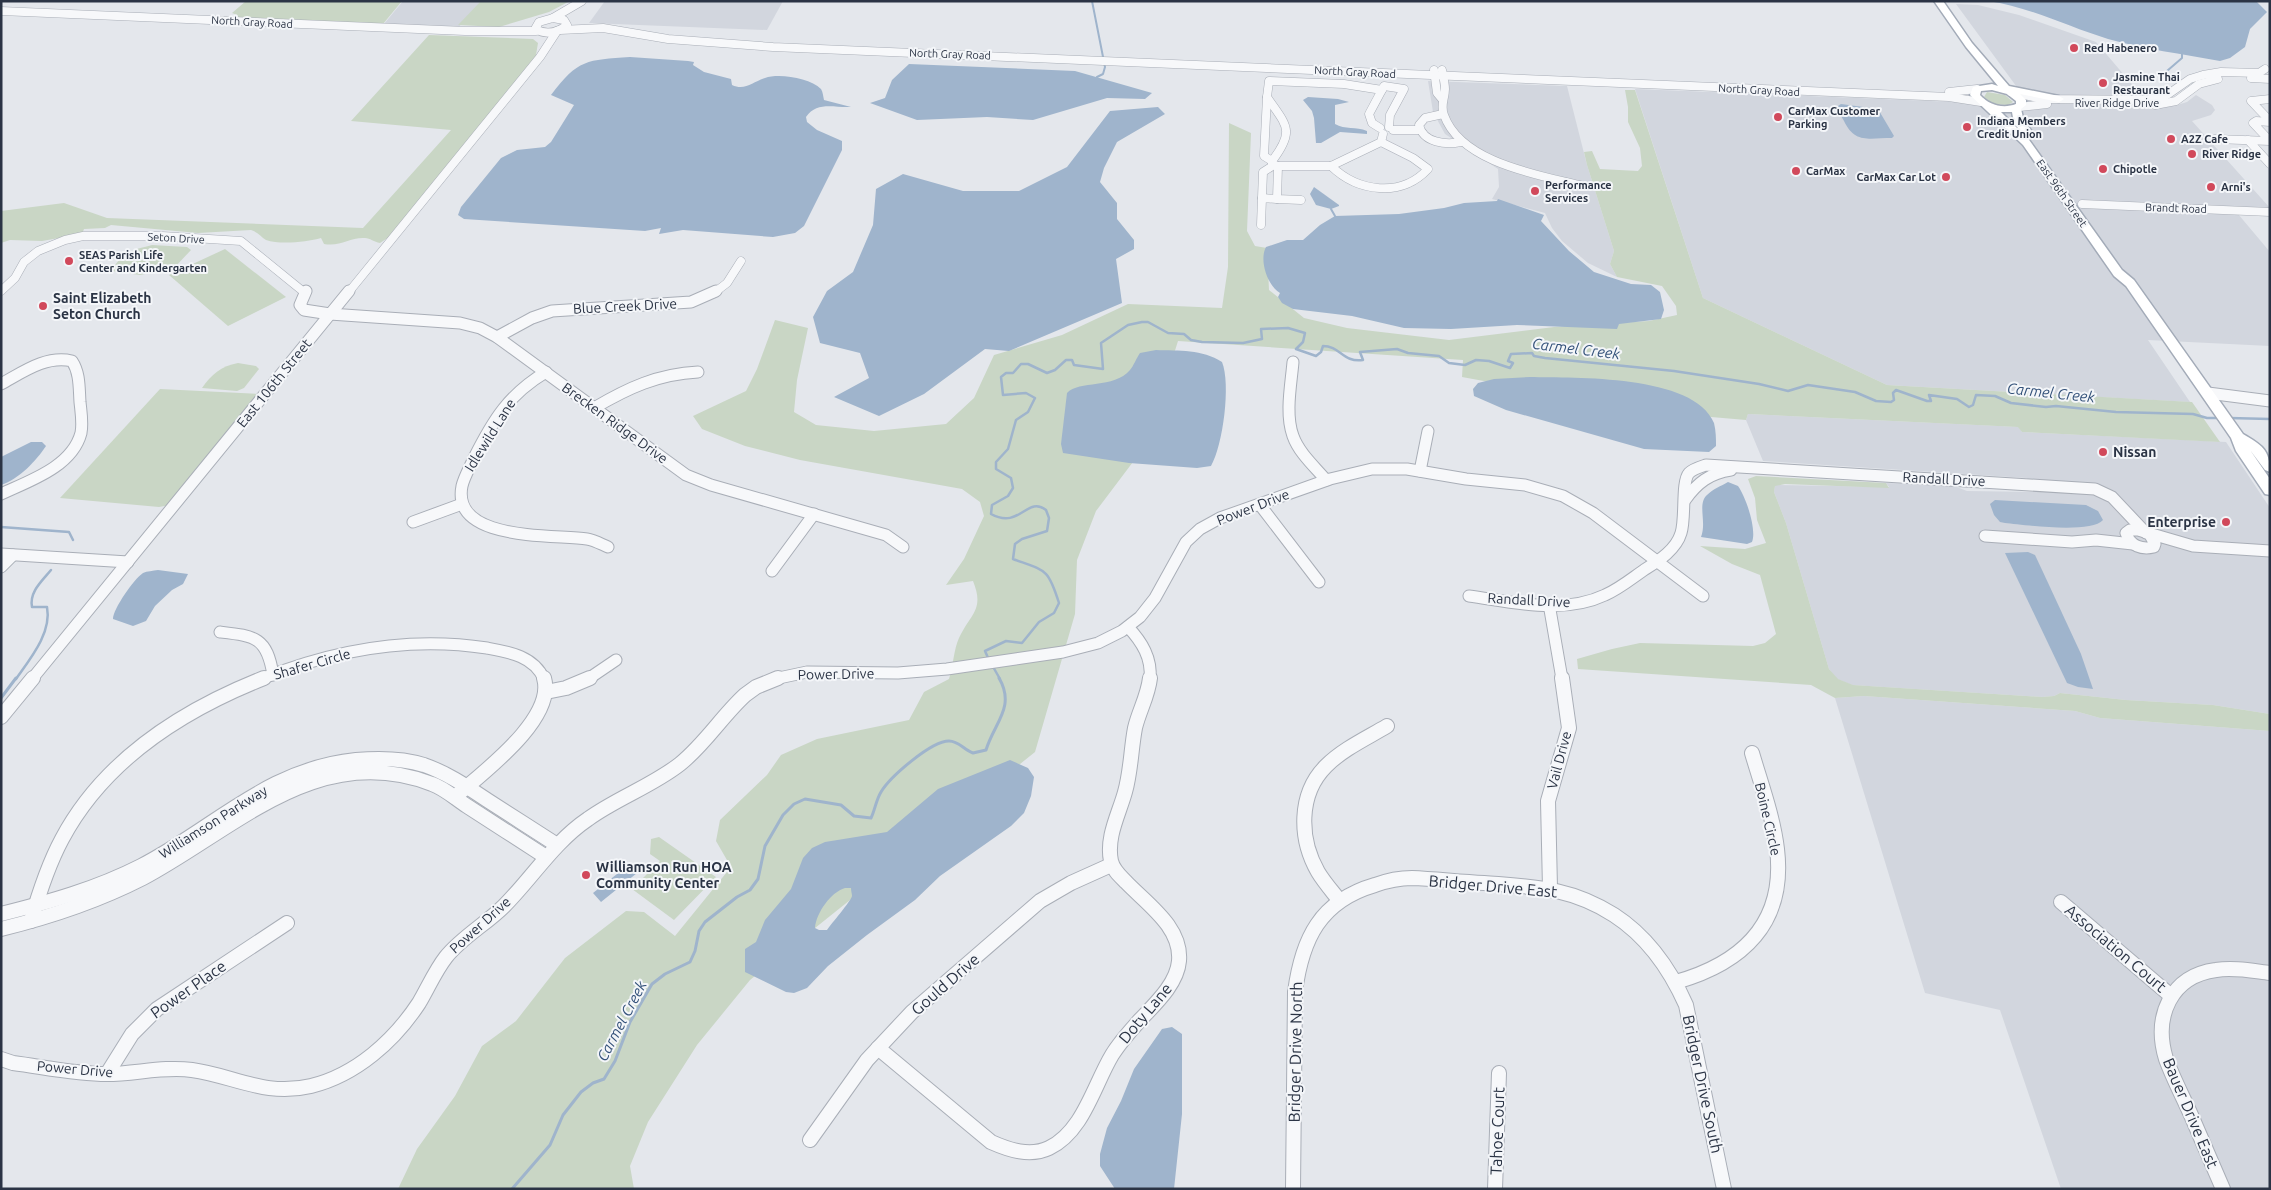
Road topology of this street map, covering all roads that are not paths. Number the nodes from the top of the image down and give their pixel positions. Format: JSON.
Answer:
{"nodes":[{"id":1,"x":1928,"y":1,"type":"edge"},
{"id":2,"x":1938,"y":1,"type":"edge"},
{"id":3,"x":581,"y":2,"type":"edge"},
{"id":4,"x":1,"y":11,"type":"edge"},
{"id":5,"x":550,"y":19,"type":"junction"},
{"id":6,"x":566,"y":21,"type":"junction"},
{"id":7,"x":539,"y":22,"type":"junction"},
{"id":8,"x":592,"y":28,"type":"junction"},
{"id":9,"x":504,"y":30,"type":"junction"},
{"id":10,"x":538,"y":31,"type":"junction"},
{"id":11,"x":558,"y":31,"type":"junction"},
{"id":12,"x":545,"y":48,"type":"junction"},
{"id":13,"x":2268,"y":68,"type":"edge"},
{"id":14,"x":1439,"y":73,"type":"junction"},
{"id":15,"x":2270,"y":79,"type":"edge"},
{"id":16,"x":2000,"y":82,"type":"junction"},
{"id":17,"x":1979,"y":89,"type":"junction"},
{"id":18,"x":1382,"y":90,"type":"junction"},
{"id":19,"x":2009,"y":92,"type":"junction"},
{"id":20,"x":1267,"y":97,"type":"junction"},
{"id":21,"x":2059,"y":99,"type":"junction"},
{"id":22,"x":2269,"y":99,"type":"edge"},
{"id":23,"x":1985,"y":104,"type":"junction"},
{"id":24,"x":2017,"y":108,"type":"junction"},
{"id":25,"x":1443,"y":114,"type":"junction"},
{"id":26,"x":2270,"y":122,"type":"edge"},
{"id":27,"x":1420,"y":130,"type":"junction"},
{"id":28,"x":1385,"y":132,"type":"junction"},
{"id":29,"x":2215,"y":139,"type":"dead end"},
{"id":30,"x":2248,"y":140,"type":"junction"},
{"id":31,"x":2270,"y":141,"type":"edge"},
{"id":32,"x":1461,"y":142,"type":"junction"},
{"id":33,"x":1274,"y":164,"type":"junction"},
{"id":34,"x":2270,"y":164,"type":"edge"},
{"id":35,"x":1331,"y":166,"type":"junction"},
{"id":36,"x":1583,"y":186,"type":"dead end"},
{"id":37,"x":1262,"y":198,"type":"junction"},
{"id":38,"x":1277,"y":199,"type":"junction"},
{"id":39,"x":1301,"y":200,"type":"dead end"},
{"id":40,"x":2082,"y":204,"type":"junction"},
{"id":41,"x":2270,"y":212,"type":"edge"},
{"id":42,"x":1261,"y":225,"type":"dead end"},
{"id":43,"x":741,"y":261,"type":"dead end"},
{"id":44,"x":2130,"y":283,"type":"junction"},
{"id":45,"x":1,"y":292,"type":"edge"},
{"id":46,"x":330,"y":314,"type":"junction"},
{"id":47,"x":497,"y":337,"type":"junction"},
{"id":48,"x":1293,"y":362,"type":"dead end"},
{"id":49,"x":546,"y":372,"type":"junction"},
{"id":50,"x":698,"y":372,"type":"dead end"},
{"id":51,"x":1,"y":384,"type":"edge"},
{"id":52,"x":2270,"y":395,"type":"edge"},
{"id":53,"x":2240,"y":396,"type":"junction"},
{"id":54,"x":2211,"y":398,"type":"junction"},
{"id":55,"x":2270,"y":401,"type":"edge"},
{"id":56,"x":594,"y":408,"type":"junction"},
{"id":57,"x":1428,"y":431,"type":"dead end"},
{"id":58,"x":2238,"y":437,"type":"junction"},
{"id":59,"x":2270,"y":467,"type":"edge"},
{"id":60,"x":1420,"y":471,"type":"junction"},
{"id":61,"x":1326,"y":480,"type":"junction"},
{"id":62,"x":33,"y":481,"type":"junction"},
{"id":63,"x":2270,"y":490,"type":"edge"},
{"id":64,"x":1,"y":494,"type":"edge"},
{"id":65,"x":1,"y":501,"type":"edge"},
{"id":66,"x":462,"y":504,"type":"junction"},
{"id":67,"x":1260,"y":505,"type":"junction"},
{"id":68,"x":814,"y":514,"type":"junction"},
{"id":69,"x":2128,"y":516,"type":"junction"},
{"id":70,"x":413,"y":522,"type":"dead end"},
{"id":71,"x":2129,"y":531,"type":"junction"},
{"id":72,"x":2148,"y":534,"type":"junction"},
{"id":73,"x":1985,"y":536,"type":"dead end"},
{"id":74,"x":2096,"y":540,"type":"junction"},
{"id":75,"x":2133,"y":544,"type":"junction"},
{"id":76,"x":2193,"y":546,"type":"junction"},
{"id":77,"x":608,"y":547,"type":"dead end"},
{"id":78,"x":903,"y":547,"type":"dead end"},
{"id":79,"x":2152,"y":548,"type":"junction"},
{"id":80,"x":2270,"y":551,"type":"edge"},
{"id":81,"x":7,"y":554,"type":"edge"},
{"id":82,"x":128,"y":562,"type":"junction"},
{"id":83,"x":1657,"y":562,"type":"junction"},
{"id":84,"x":1,"y":567,"type":"edge"},
{"id":85,"x":772,"y":571,"type":"dead end"},
{"id":86,"x":1319,"y":582,"type":"dead end"},
{"id":87,"x":1469,"y":596,"type":"dead end"},
{"id":88,"x":1703,"y":596,"type":"dead end"},
{"id":89,"x":1549,"y":604,"type":"junction"},
{"id":90,"x":1128,"y":627,"type":"junction"},
{"id":91,"x":220,"y":632,"type":"dead end"},
{"id":92,"x":616,"y":660,"type":"dead end"},
{"id":93,"x":273,"y":675,"type":"junction"},
{"id":94,"x":546,"y":692,"type":"junction"},
{"id":95,"x":1,"y":717,"type":"edge"},
{"id":96,"x":1387,"y":726,"type":"dead end"},
{"id":97,"x":1752,"y":753,"type":"dead end"},
{"id":98,"x":467,"y":786,"type":"junction"},
{"id":99,"x":455,"y":797,"type":"junction"},
{"id":100,"x":557,"y":844,"type":"junction"},
{"id":101,"x":546,"y":857,"type":"junction"},
{"id":102,"x":1111,"y":865,"type":"junction"},
{"id":103,"x":1550,"y":888,"type":"junction"},
{"id":104,"x":1339,"y":900,"type":"junction"},
{"id":105,"x":2061,"y":902,"type":"dead end"},
{"id":106,"x":35,"y":905,"type":"junction"},
{"id":107,"x":1,"y":914,"type":"edge"},
{"id":108,"x":31,"y":921,"type":"junction"},
{"id":109,"x":287,"y":923,"type":"dead end"},
{"id":110,"x":1,"y":929,"type":"edge"},
{"id":111,"x":2270,"y":973,"type":"edge"},
{"id":112,"x":1676,"y":982,"type":"junction"},
{"id":113,"x":2170,"y":995,"type":"junction"},
{"id":114,"x":878,"y":1048,"type":"junction"},
{"id":115,"x":1,"y":1058,"type":"edge"},
{"id":116,"x":1499,"y":1072,"type":"dead end"},
{"id":117,"x":107,"y":1074,"type":"junction"},
{"id":118,"x":810,"y":1140,"type":"dead end"},
{"id":119,"x":1293,"y":1189,"type":"edge"},
{"id":120,"x":1496,"y":1189,"type":"edge"},
{"id":121,"x":1724,"y":1189,"type":"edge"},
{"id":122,"x":2223,"y":1189,"type":"edge"}],
"edges":[{"from":1,"to":17,"type":"main road"},
{"from":2,"to":16,"type":"main road"},
{"from":3,"to":5,"type":"street"},
{"from":3,"to":6,"type":"street"},
{"from":4,"to":9,"type":"street","name":"North Gray Road"},
{"from":5,"to":6,"type":"street","name":"North Gray Road"},
{"from":5,"to":7,"type":"street","name":"North Gray Road"},
{"from":6,"to":8,"type":"street","name":"North Gray Road"},
{"from":6,"to":11,"type":"street","name":"East 106th Street"},
{"from":7,"to":9,"type":"street","name":"North Gray Road"},
{"from":7,"to":10,"type":"street"},
{"from":8,"to":11,"type":"street","name":"North Gray Road"},
{"from":8,"to":14,"type":"street","name":"North Gray Road"},
{"from":9,"to":10,"type":"street","name":"North Gray Road"},
{"from":10,"to":11,"type":"street","name":"North Gray Road"},
{"from":10,"to":12,"type":"street"},
{"from":11,"to":12,"type":"street","name":"East 106th Street"},
{"from":12,"to":46,"type":"street","name":"East 106th Street"},
{"from":13,"to":21,"type":"street","name":"River Ridge Drive"},
{"from":14,"to":17,"type":"street","name":"North Gray Road"},
{"from":14,"to":23,"type":"street","name":"North Gray Road"},
{"from":14,"to":25,"type":"street"},
{"from":15,"to":24,"type":"street","name":"River Ridge Drive"},
{"from":16,"to":19,"type":"main road"},
{"from":16,"to":21,"type":"main road"},
{"from":17,"to":19,"type":"main road"},
{"from":17,"to":23,"type":"main road"},
{"from":18,"to":20,"type":"street"},
{"from":18,"to":28,"type":"street"},
{"from":18,"to":28,"type":"street"},
{"from":19,"to":21,"type":"street","name":"River Ridge Drive"},
{"from":19,"to":24,"type":"main road","name":"East 96th Street"},
{"from":20,"to":33,"type":"street"},
{"from":20,"to":33,"type":"street"},
{"from":22,"to":26,"type":"street"},
{"from":23,"to":24,"type":"main road"},
{"from":23,"to":44,"type":"main road","name":"East 96th Street"},
{"from":24,"to":40,"type":"main road","name":"East 96th Street"},
{"from":25,"to":27,"type":"street"},
{"from":25,"to":32,"type":"street"},
{"from":26,"to":31,"type":"street"},
{"from":27,"to":28,"type":"street"},
{"from":27,"to":32,"type":"street"},
{"from":28,"to":35,"type":"street"},
{"from":28,"to":35,"type":"street"},
{"from":29,"to":30,"type":"street"},
{"from":30,"to":31,"type":"street"},
{"from":30,"to":34,"type":"street"},
{"from":32,"to":36,"type":"street"},
{"from":33,"to":35,"type":"street"},
{"from":33,"to":37,"type":"street"},
{"from":33,"to":38,"type":"street"},
{"from":37,"to":38,"type":"street"},
{"from":37,"to":42,"type":"street"},
{"from":38,"to":39,"type":"street"},
{"from":40,"to":41,"type":"street","name":"Brandt Road"},
{"from":40,"to":44,"type":"main road","name":"East 96th Street"},
{"from":43,"to":47,"type":"street","name":"Blue Creek Drive"},
{"from":44,"to":54,"type":"main road","name":"East 96th Street"},
{"from":45,"to":46,"type":"street","name":"Seton Drive"},
{"from":46,"to":47,"type":"street","name":"Brecken Ridge Drive"},
{"from":46,"to":82,"type":"street","name":"East 106th Street"},
{"from":47,"to":49,"type":"street","name":"Brecken Ridge Drive"},
{"from":48,"to":61,"type":"street"},
{"from":49,"to":56,"type":"street","name":"Brecken Ridge Drive"},
{"from":49,"to":66,"type":"street","name":"Idlewild Lane"},
{"from":50,"to":56,"type":"street"},
{"from":51,"to":62,"type":"street"},
{"from":52,"to":53,"type":"street"},
{"from":53,"to":54,"type":"street"},
{"from":53,"to":55,"type":"street"},
{"from":54,"to":58,"type":"main road","name":"East 96th Street"},
{"from":56,"to":68,"type":"street","name":"Brecken Ridge Drive"},
{"from":57,"to":60,"type":"street"},
{"from":58,"to":59,"type":"main road","name":"East 96th Street"},
{"from":58,"to":63,"type":"main road","name":"East 96th Street"},
{"from":60,"to":61,"type":"street","name":"Power Drive"},
{"from":60,"to":83,"type":"street","name":"Power Drive"},
{"from":61,"to":67,"type":"street","name":"Power Drive"},
{"from":62,"to":64,"type":"street"},
{"from":62,"to":65,"type":"street"},
{"from":66,"to":70,"type":"street"},
{"from":66,"to":77,"type":"street"},
{"from":67,"to":86,"type":"street"},
{"from":67,"to":90,"type":"street","name":"Power Drive"},
{"from":68,"to":78,"type":"street","name":"Brecken Ridge Drive"},
{"from":68,"to":85,"type":"street"},
{"from":69,"to":71,"type":"street"},
{"from":69,"to":72,"type":"street","name":"Randall Drive"},
{"from":69,"to":83,"type":"street","name":"Randall Drive"},
{"from":71,"to":72,"type":"street"},
{"from":71,"to":74,"type":"street"},
{"from":71,"to":75,"type":"street"},
{"from":72,"to":76,"type":"street","name":"Randall Drive"},
{"from":72,"to":79,"type":"street"},
{"from":73,"to":74,"type":"street"},
{"from":74,"to":75,"type":"street"},
{"from":75,"to":79,"type":"street","name":"Randall Drive"},
{"from":76,"to":79,"type":"street","name":"Randall Drive"},
{"from":76,"to":80,"type":"street","name":"Randall Drive"},
{"from":81,"to":82,"type":"street"},
{"from":81,"to":84,"type":"street"},
{"from":82,"to":95,"type":"street","name":"East 106th Street"},
{"from":83,"to":88,"type":"street","name":"Power Drive"},
{"from":83,"to":89,"type":"street","name":"Randall Drive"},
{"from":87,"to":89,"type":"street","name":"Randall Drive"},
{"from":89,"to":103,"type":"street","name":"Vail Drive"},
{"from":90,"to":100,"type":"street","name":"Power Drive"},
{"from":90,"to":102,"type":"street"},
{"from":91,"to":93,"type":"street"},
{"from":92,"to":94,"type":"street"},
{"from":93,"to":94,"type":"street","name":"Shafer Circle"},
{"from":93,"to":106,"type":"street","name":"Shafer Circle"},
{"from":94,"to":98,"type":"street"},
{"from":96,"to":104,"type":"street"},
{"from":97,"to":112,"type":"street","name":"Boine Circle"},
{"from":98,"to":99,"type":"street"},
{"from":98,"to":100,"type":"street","name":"Williamson Parkway"},
{"from":98,"to":106,"type":"street","name":"Williamson Parkway"},
{"from":99,"to":101,"type":"street","name":"Williamson Parkway"},
{"from":99,"to":108,"type":"street","name":"Williamson Parkway"},
{"from":100,"to":101,"type":"street","name":"Power Drive"},
{"from":101,"to":117,"type":"street","name":"Power Drive"},
{"from":102,"to":114,"type":"street","name":"Gould Drive"},
{"from":102,"to":114,"type":"street","name":"Doty Lane"},
{"from":103,"to":104,"type":"street","name":"Bridger Drive East"},
{"from":103,"to":112,"type":"street","name":"Bridger Drive East"},
{"from":104,"to":119,"type":"street","name":"Bridger Drive North"},
{"from":105,"to":113,"type":"street","name":"Association Court"},
{"from":106,"to":107,"type":"street","name":"Williamson Parkway"},
{"from":106,"to":108,"type":"street","name":"Shafer Circle"},
{"from":108,"to":110,"type":"street","name":"Williamson Parkway"},
{"from":109,"to":117,"type":"street","name":"Power Place"},
{"from":111,"to":113,"type":"street"},
{"from":112,"to":121,"type":"street","name":"Bridger Drive South"},
{"from":113,"to":122,"type":"street","name":"Bauer Drive East"},
{"from":114,"to":118,"type":"street","name":"Gould Drive"},
{"from":115,"to":117,"type":"street","name":"Power Drive"},
{"from":116,"to":120,"type":"street","name":"Tahoe Court"}]}
